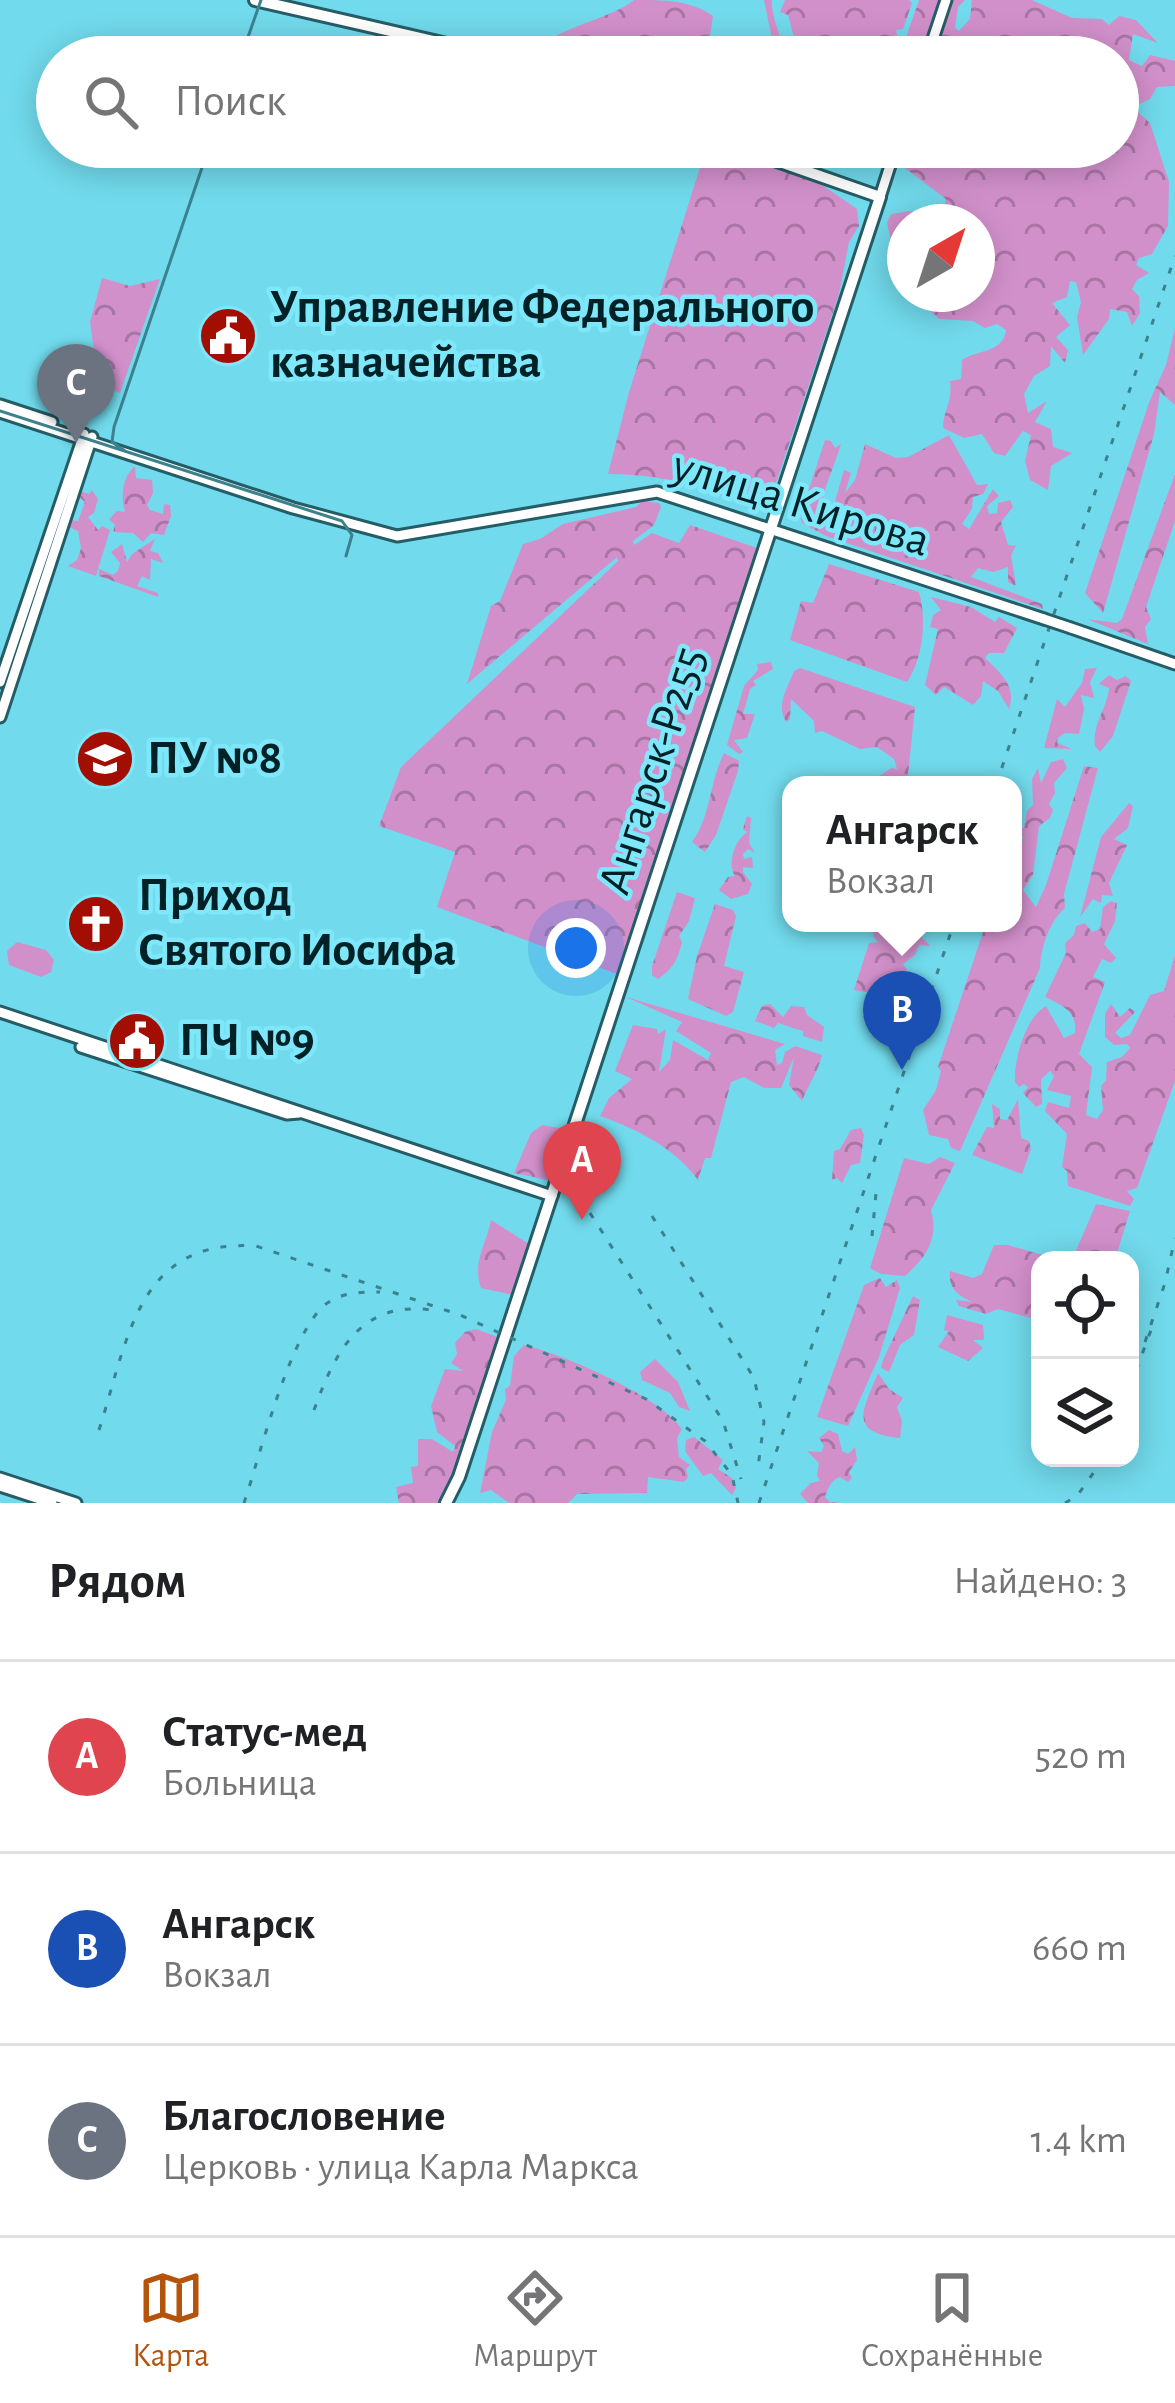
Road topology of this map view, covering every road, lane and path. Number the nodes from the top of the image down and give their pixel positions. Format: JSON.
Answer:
{"nodes":[{"id":1,"x":255,"y":0,"type":"edge"},
{"id":2,"x":946,"y":0,"type":"edge"},
{"id":3,"x":412,"y":36,"type":"edge"},
{"id":4,"x":934,"y":36,"type":"edge"},
{"id":5,"x":796,"y":168,"type":"edge"},
{"id":6,"x":889,"y":168,"type":"edge"},
{"id":7,"x":880,"y":197,"type":"junction"},
{"id":8,"x":0,"y":409,"type":"edge"},
{"id":9,"x":88,"y":438,"type":"junction"},
{"id":10,"x":770,"y":529,"type":"junction"},
{"id":11,"x":1175,"y":664,"type":"edge"},
{"id":12,"x":0,"y":682,"type":"edge"},
{"id":13,"x":0,"y":717,"type":"edge"},
{"id":14,"x":0,"y":1015,"type":"edge"},
{"id":15,"x":552,"y":1196,"type":"junction"},
{"id":16,"x":0,"y":1482,"type":"edge"},
{"id":17,"x":52,"y":1503,"type":"edge"},
{"id":18,"x":76,"y":1503,"type":"edge"},
{"id":19,"x":446,"y":1503,"type":"edge"}],
"edges":[{"from":1,"to":3,"type":"main road"},
{"from":2,"to":4,"type":"street"},
{"from":5,"to":7,"type":"main road"},
{"from":6,"to":7,"type":"street"},
{"from":7,"to":10,"type":"main road","name":"Ангарск-Р255"},
{"from":8,"to":9,"type":"street","name":"улица Кирова"},
{"from":9,"to":10,"type":"street","name":"улица Кирова"},
{"from":9,"to":12,"type":"street"},
{"from":9,"to":13,"type":"street"},
{"from":10,"to":11,"type":"street","name":"улица Кирова","bridge":true},
{"from":10,"to":15,"type":"main road","name":"Ангарск-Р255"},
{"from":14,"to":15,"type":"street"},
{"from":15,"to":19,"type":"main road","name":"Ангарск-Р255"},
{"from":16,"to":17,"type":"street"},
{"from":16,"to":18,"type":"street"}]}
